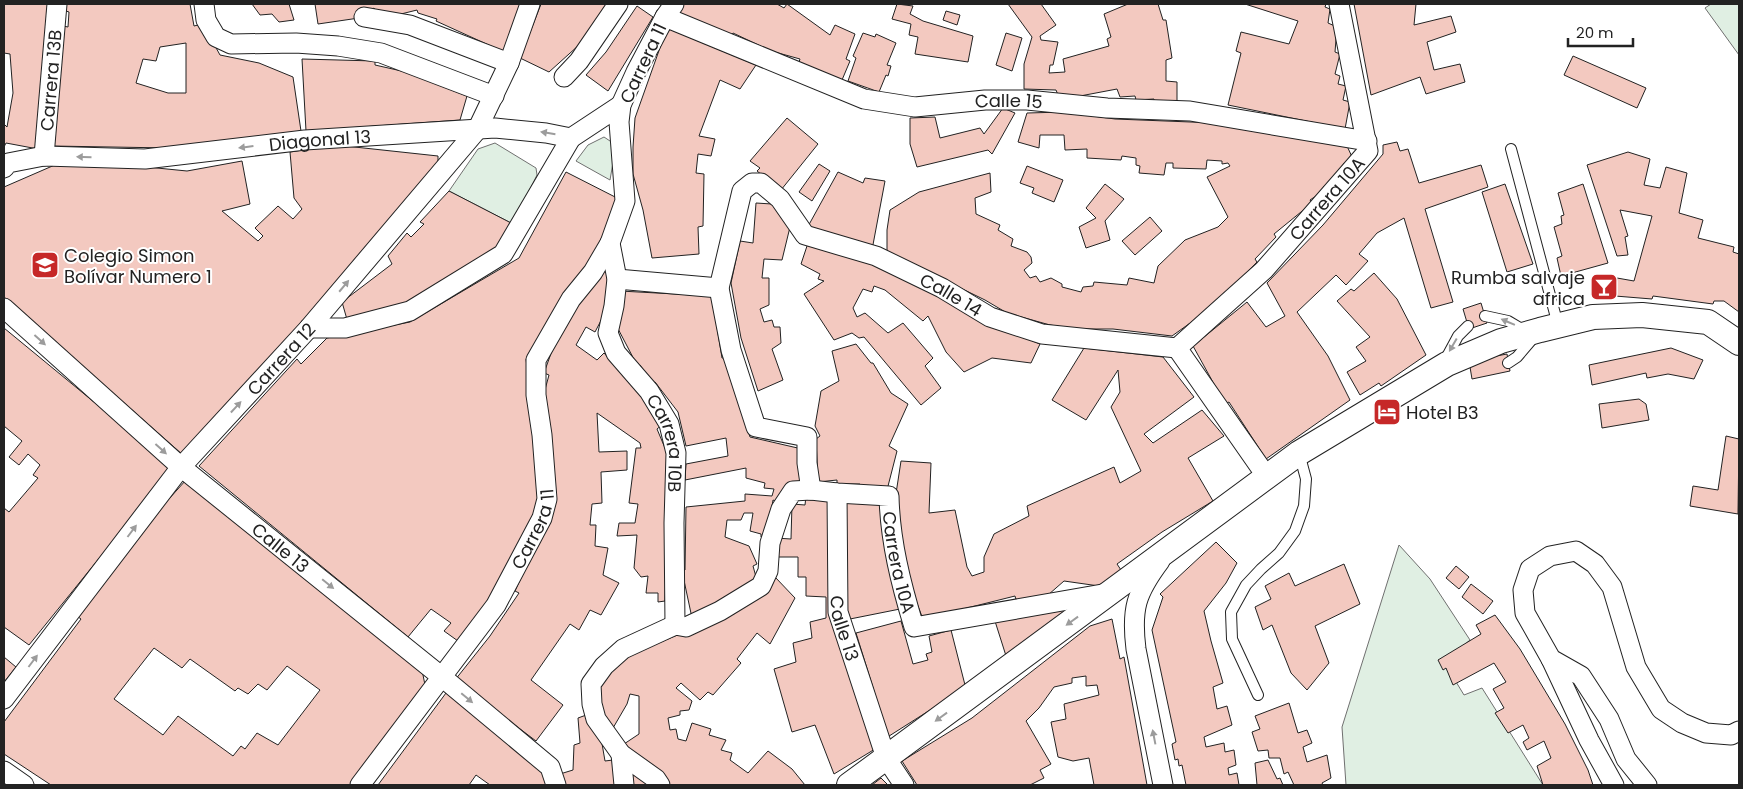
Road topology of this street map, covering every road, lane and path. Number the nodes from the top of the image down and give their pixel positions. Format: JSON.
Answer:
{"nodes":[{"id":1,"x":57,"y":4,"type":"edge"},
{"id":2,"x":204,"y":4,"type":"edge"},
{"id":3,"x":530,"y":4,"type":"edge"},
{"id":4,"x":618,"y":4,"type":"edge"},
{"id":5,"x":1339,"y":4,"type":"edge"},
{"id":6,"x":669,"y":10,"type":"edge"},
{"id":7,"x":364,"y":17,"type":"dead end"},
{"id":8,"x":509,"y":63,"type":"junction"},
{"id":9,"x":564,"y":77,"type":"dead end"},
{"id":10,"x":494,"y":96,"type":"junction"},
{"id":11,"x":621,"y":105,"type":"junction"},
{"id":12,"x":477,"y":130,"type":"junction"},
{"id":13,"x":571,"y":138,"type":"junction"},
{"id":14,"x":1367,"y":141,"type":"junction"},
{"id":15,"x":1511,"y":149,"type":"dead end"},
{"id":16,"x":44,"y":156,"type":"junction"},
{"id":17,"x":6,"y":165,"type":"edge"},
{"id":18,"x":610,"y":243,"type":"junction"},
{"id":19,"x":617,"y":279,"type":"junction"},
{"id":20,"x":719,"y":288,"type":"junction"},
{"id":21,"x":4,"y":308,"type":"edge"},
{"id":22,"x":1485,"y":316,"type":"dead end"},
{"id":23,"x":1468,"y":326,"type":"dead end"},
{"id":24,"x":309,"y":328,"type":"junction"},
{"id":25,"x":1542,"y":329,"type":"junction"},
{"id":26,"x":1739,"y":343,"type":"edge"},
{"id":27,"x":1177,"y":348,"type":"junction"},
{"id":28,"x":1508,"y":363,"type":"dead end"},
{"id":29,"x":1451,"y":367,"type":"junction"},
{"id":30,"x":1299,"y":453,"type":"junction"},
{"id":31,"x":181,"y":466,"type":"junction"},
{"id":32,"x":1267,"y":477,"type":"junction"},
{"id":33,"x":811,"y":490,"type":"junction"},
{"id":34,"x":837,"y":493,"type":"junction"},
{"id":35,"x":1168,"y":551,"type":"junction"},
{"id":36,"x":1112,"y":592,"type":"junction"},
{"id":37,"x":675,"y":625,"type":"junction"},
{"id":38,"x":1551,"y":659,"type":"junction"},
{"id":39,"x":442,"y":677,"type":"junction"},
{"id":40,"x":1258,"y":695,"type":"dead end"},
{"id":41,"x":4,"y":699,"type":"edge"},
{"id":42,"x":1739,"y":731,"type":"edge"},
{"id":43,"x":621,"y":754,"type":"junction"},
{"id":44,"x":886,"y":758,"type":"junction"},
{"id":45,"x":4,"y":771,"type":"edge"},
{"id":46,"x":24,"y":785,"type":"edge"},
{"id":47,"x":360,"y":785,"type":"edge"},
{"id":48,"x":556,"y":785,"type":"edge"},
{"id":49,"x":624,"y":785,"type":"edge"},
{"id":50,"x":660,"y":785,"type":"edge"},
{"id":51,"x":849,"y":785,"type":"edge"},
{"id":52,"x":904,"y":785,"type":"edge"},
{"id":53,"x":1163,"y":785,"type":"edge"},
{"id":54,"x":1614,"y":785,"type":"edge"},
{"id":55,"x":1646,"y":785,"type":"edge"}],
"edges":[{"from":1,"to":16,"type":"street","name":"Carrera 13B"},
{"from":2,"to":10,"type":"street"},
{"from":3,"to":8,"type":"street","name":"Carrera 12"},
{"from":4,"to":9,"type":"street"},
{"from":5,"to":14,"type":"street","name":"Carrera 10A"},
{"from":6,"to":11,"type":"street","name":"Carrera 11"},
{"from":6,"to":14,"type":"street","name":"Calle 15"},
{"from":7,"to":8,"type":"street"},
{"from":8,"to":10,"type":"street","name":"Carrera 12"},
{"from":10,"to":12,"type":"street","name":"Carrera 12"},
{"from":11,"to":13,"type":"street"},
{"from":11,"to":18,"type":"street","name":"Carrera 11"},
{"from":13,"to":12,"type":"street","name":"Diagonal 13","one_way":true},
{"from":12,"to":16,"type":"street","name":"Diagonal 13","one_way":true},
{"from":24,"to":12,"type":"street","name":"Carrera 12","one_way":true},
{"from":13,"to":24,"type":"street"},
{"from":14,"to":27,"type":"street","name":"Carrera 10A"},
{"from":15,"to":25,"type":"lane"},
{"from":16,"to":17,"type":"street","name":"Diagonal 13"},
{"from":18,"to":19,"type":"street","name":"Carrera 11"},
{"from":18,"to":39,"type":"street","name":"Carrera 11"},
{"from":19,"to":20,"type":"street"},
{"from":19,"to":37,"type":"street","name":"Carrera 10B"},
{"from":20,"to":27,"type":"street","name":"Calle 14"},
{"from":20,"to":33,"type":"street"},
{"from":21,"to":31,"type":"street","name":"Calle 13","one_way":true},
{"from":25,"to":22,"type":"lane","one_way":true},
{"from":23,"to":29,"type":"lane","one_way":true},
{"from":31,"to":24,"type":"street","name":"Carrera 12","one_way":true},
{"from":25,"to":26,"type":"street"},
{"from":25,"to":28,"type":"lane"},
{"from":25,"to":29,"type":"street"},
{"from":27,"to":32,"type":"street"},
{"from":29,"to":30,"type":"street"},
{"from":30,"to":32,"type":"street"},
{"from":30,"to":40,"type":"lane"},
{"from":31,"to":39,"type":"street","name":"Calle 13","one_way":true},
{"from":41,"to":31,"type":"street","name":"Carrera 12","one_way":true},
{"from":32,"to":35,"type":"street"},
{"from":33,"to":34,"type":"street"},
{"from":33,"to":37,"type":"street"},
{"from":34,"to":36,"type":"street","name":"Carrera 10A"},
{"from":34,"to":44,"type":"street","name":"Calle 13"},
{"from":35,"to":36,"type":"street"},
{"from":53,"to":35,"type":"street","one_way":true},
{"from":36,"to":44,"type":"street","one_way":true},
{"from":37,"to":43,"type":"street"},
{"from":38,"to":42,"type":"street"},
{"from":38,"to":54,"type":"street"},
{"from":38,"to":55,"type":"street"},
{"from":39,"to":47,"type":"street","name":"Carrera 11"},
{"from":39,"to":48,"type":"street","name":"Calle 13","one_way":true},
{"from":43,"to":49,"type":"street"},
{"from":43,"to":50,"type":"street"},
{"from":44,"to":51,"type":"street"},
{"from":44,"to":52,"type":"street","name":"Calle 13"},
{"from":45,"to":46,"type":"street"}]}
